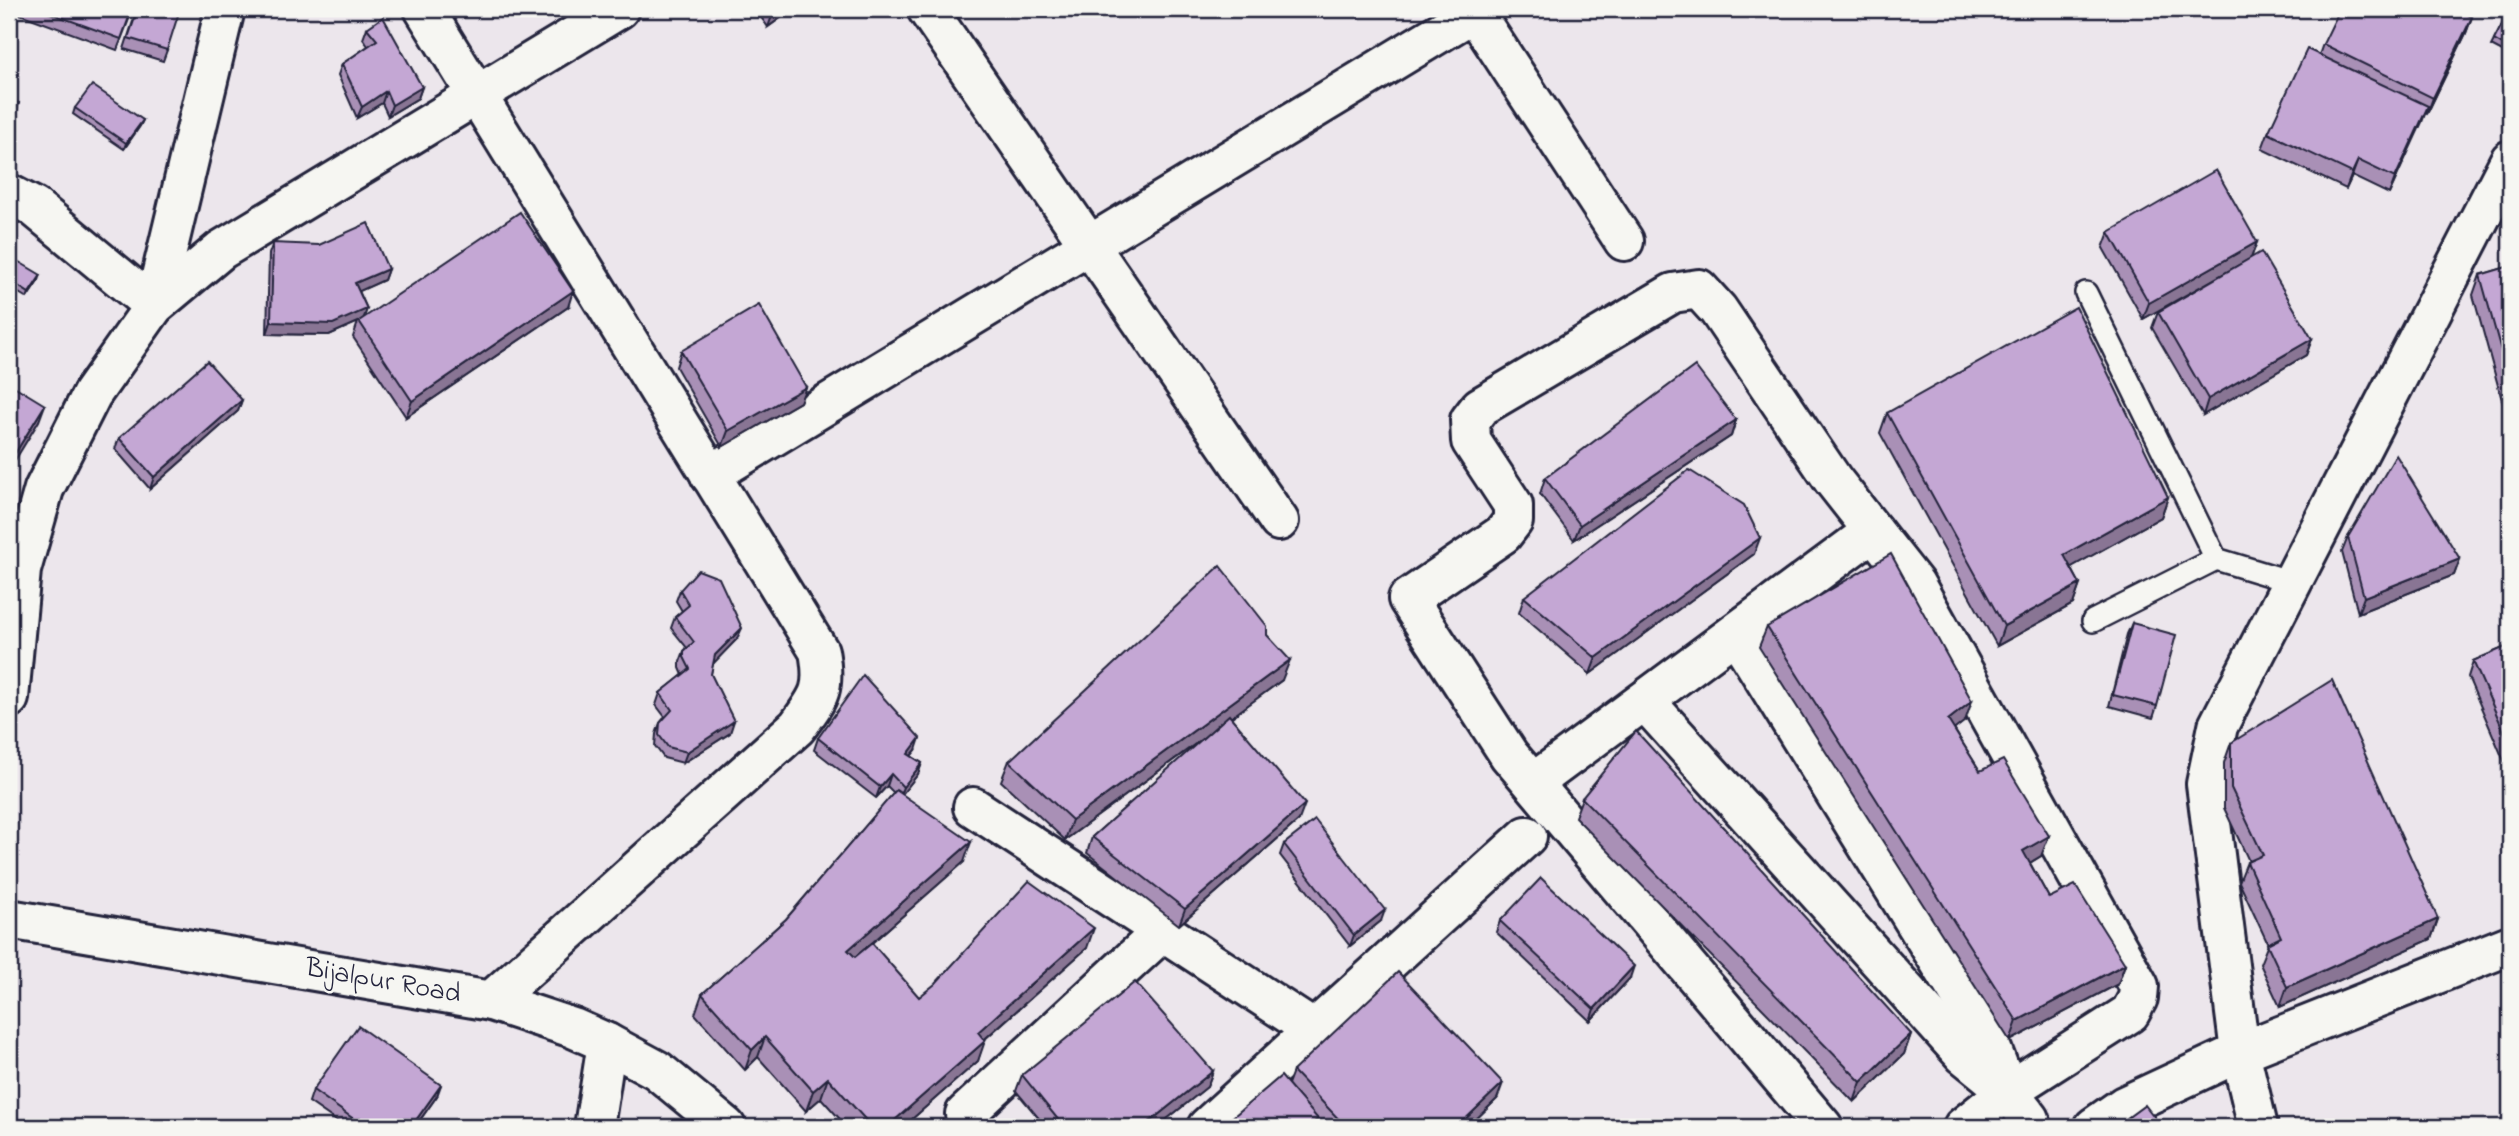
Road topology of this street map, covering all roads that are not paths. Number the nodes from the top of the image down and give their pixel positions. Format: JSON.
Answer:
{"nodes":[{"id":1,"x":225,"y":9,"type":"edge"},
{"id":2,"x":424,"y":9,"type":"edge"},
{"id":3,"x":619,"y":9,"type":"edge"},
{"id":4,"x":928,"y":9,"type":"edge"},
{"id":5,"x":1473,"y":10,"type":"edge"},
{"id":6,"x":476,"y":95,"type":"junction"},
{"id":7,"x":2510,"y":160,"type":"edge"},
{"id":8,"x":9,"y":194,"type":"edge"},
{"id":9,"x":1624,"y":241,"type":"dead end"},
{"id":10,"x":1089,"y":245,"type":"junction"},
{"id":11,"x":2086,"y":293,"type":"dead end"},
{"id":12,"x":154,"y":306,"type":"junction"},
{"id":13,"x":710,"y":475,"type":"junction"},
{"id":14,"x":1279,"y":522,"type":"dead end"},
{"id":15,"x":1873,"y":531,"type":"junction"},
{"id":16,"x":2216,"y":559,"type":"junction"},
{"id":17,"x":2292,"y":582,"type":"junction"},
{"id":18,"x":2093,"y":621,"type":"dead end"},
{"id":19,"x":1736,"y":633,"type":"junction"},
{"id":20,"x":9,"y":698,"type":"edge"},
{"id":21,"x":1644,"y":701,"type":"junction"},
{"id":22,"x":1533,"y":783,"type":"junction"},
{"id":23,"x":973,"y":807,"type":"dead end"},
{"id":24,"x":1527,"y":836,"type":"dead end"},
{"id":25,"x":9,"y":919,"type":"edge"},
{"id":26,"x":1163,"y":930,"type":"junction"},
{"id":27,"x":2510,"y":945,"type":"edge"},
{"id":28,"x":491,"y":1001,"type":"junction"},
{"id":29,"x":1314,"y":1030,"type":"junction"},
{"id":30,"x":607,"y":1043,"type":"junction"},
{"id":31,"x":2240,"y":1052,"type":"junction"},
{"id":32,"x":2019,"y":1105,"type":"junction"},
{"id":33,"x":965,"y":1114,"type":"dead end"},
{"id":34,"x":594,"y":1127,"type":"edge"},
{"id":35,"x":726,"y":1127,"type":"edge"},
{"id":36,"x":1207,"y":1127,"type":"edge"},
{"id":37,"x":1824,"y":1127,"type":"edge"},
{"id":38,"x":1963,"y":1127,"type":"edge"},
{"id":39,"x":2094,"y":1127,"type":"edge"},
{"id":40,"x":2258,"y":1127,"type":"edge"}],
"edges":[{"from":1,"to":12,"type":"street"},
{"from":2,"to":6,"type":"street"},
{"from":3,"to":6,"type":"street"},
{"from":4,"to":10,"type":"street"},
{"from":5,"to":9,"type":"street"},
{"from":5,"to":10,"type":"street"},
{"from":6,"to":12,"type":"street"},
{"from":6,"to":13,"type":"street"},
{"from":7,"to":17,"type":"street"},
{"from":8,"to":12,"type":"street"},
{"from":10,"to":13,"type":"street"},
{"from":10,"to":14,"type":"street"},
{"from":11,"to":16,"type":"lane"},
{"from":12,"to":20,"type":"street"},
{"from":13,"to":28,"type":"street"},
{"from":15,"to":19,"type":"street"},
{"from":15,"to":22,"type":"street"},
{"from":15,"to":32,"type":"street"},
{"from":16,"to":17,"type":"lane"},
{"from":16,"to":18,"type":"lane"},
{"from":17,"to":31,"type":"street"},
{"from":19,"to":21,"type":"street"},
{"from":19,"to":32,"type":"street"},
{"from":21,"to":22,"type":"street"},
{"from":21,"to":32,"type":"street"},
{"from":22,"to":37,"type":"street"},
{"from":23,"to":26,"type":"street"},
{"from":24,"to":29,"type":"street"},
{"from":25,"to":28,"type":"street","name":"Bijalpur Road"},
{"from":26,"to":29,"type":"street"},
{"from":26,"to":33,"type":"street"},
{"from":27,"to":31,"type":"street"},
{"from":28,"to":30,"type":"street","name":"Bijalpur Road"},
{"from":29,"to":36,"type":"street"},
{"from":30,"to":34,"type":"street"},
{"from":30,"to":35,"type":"street","name":"Bijalpur Road"},
{"from":31,"to":39,"type":"street"},
{"from":31,"to":40,"type":"street"},
{"from":32,"to":38,"type":"street"}]}
